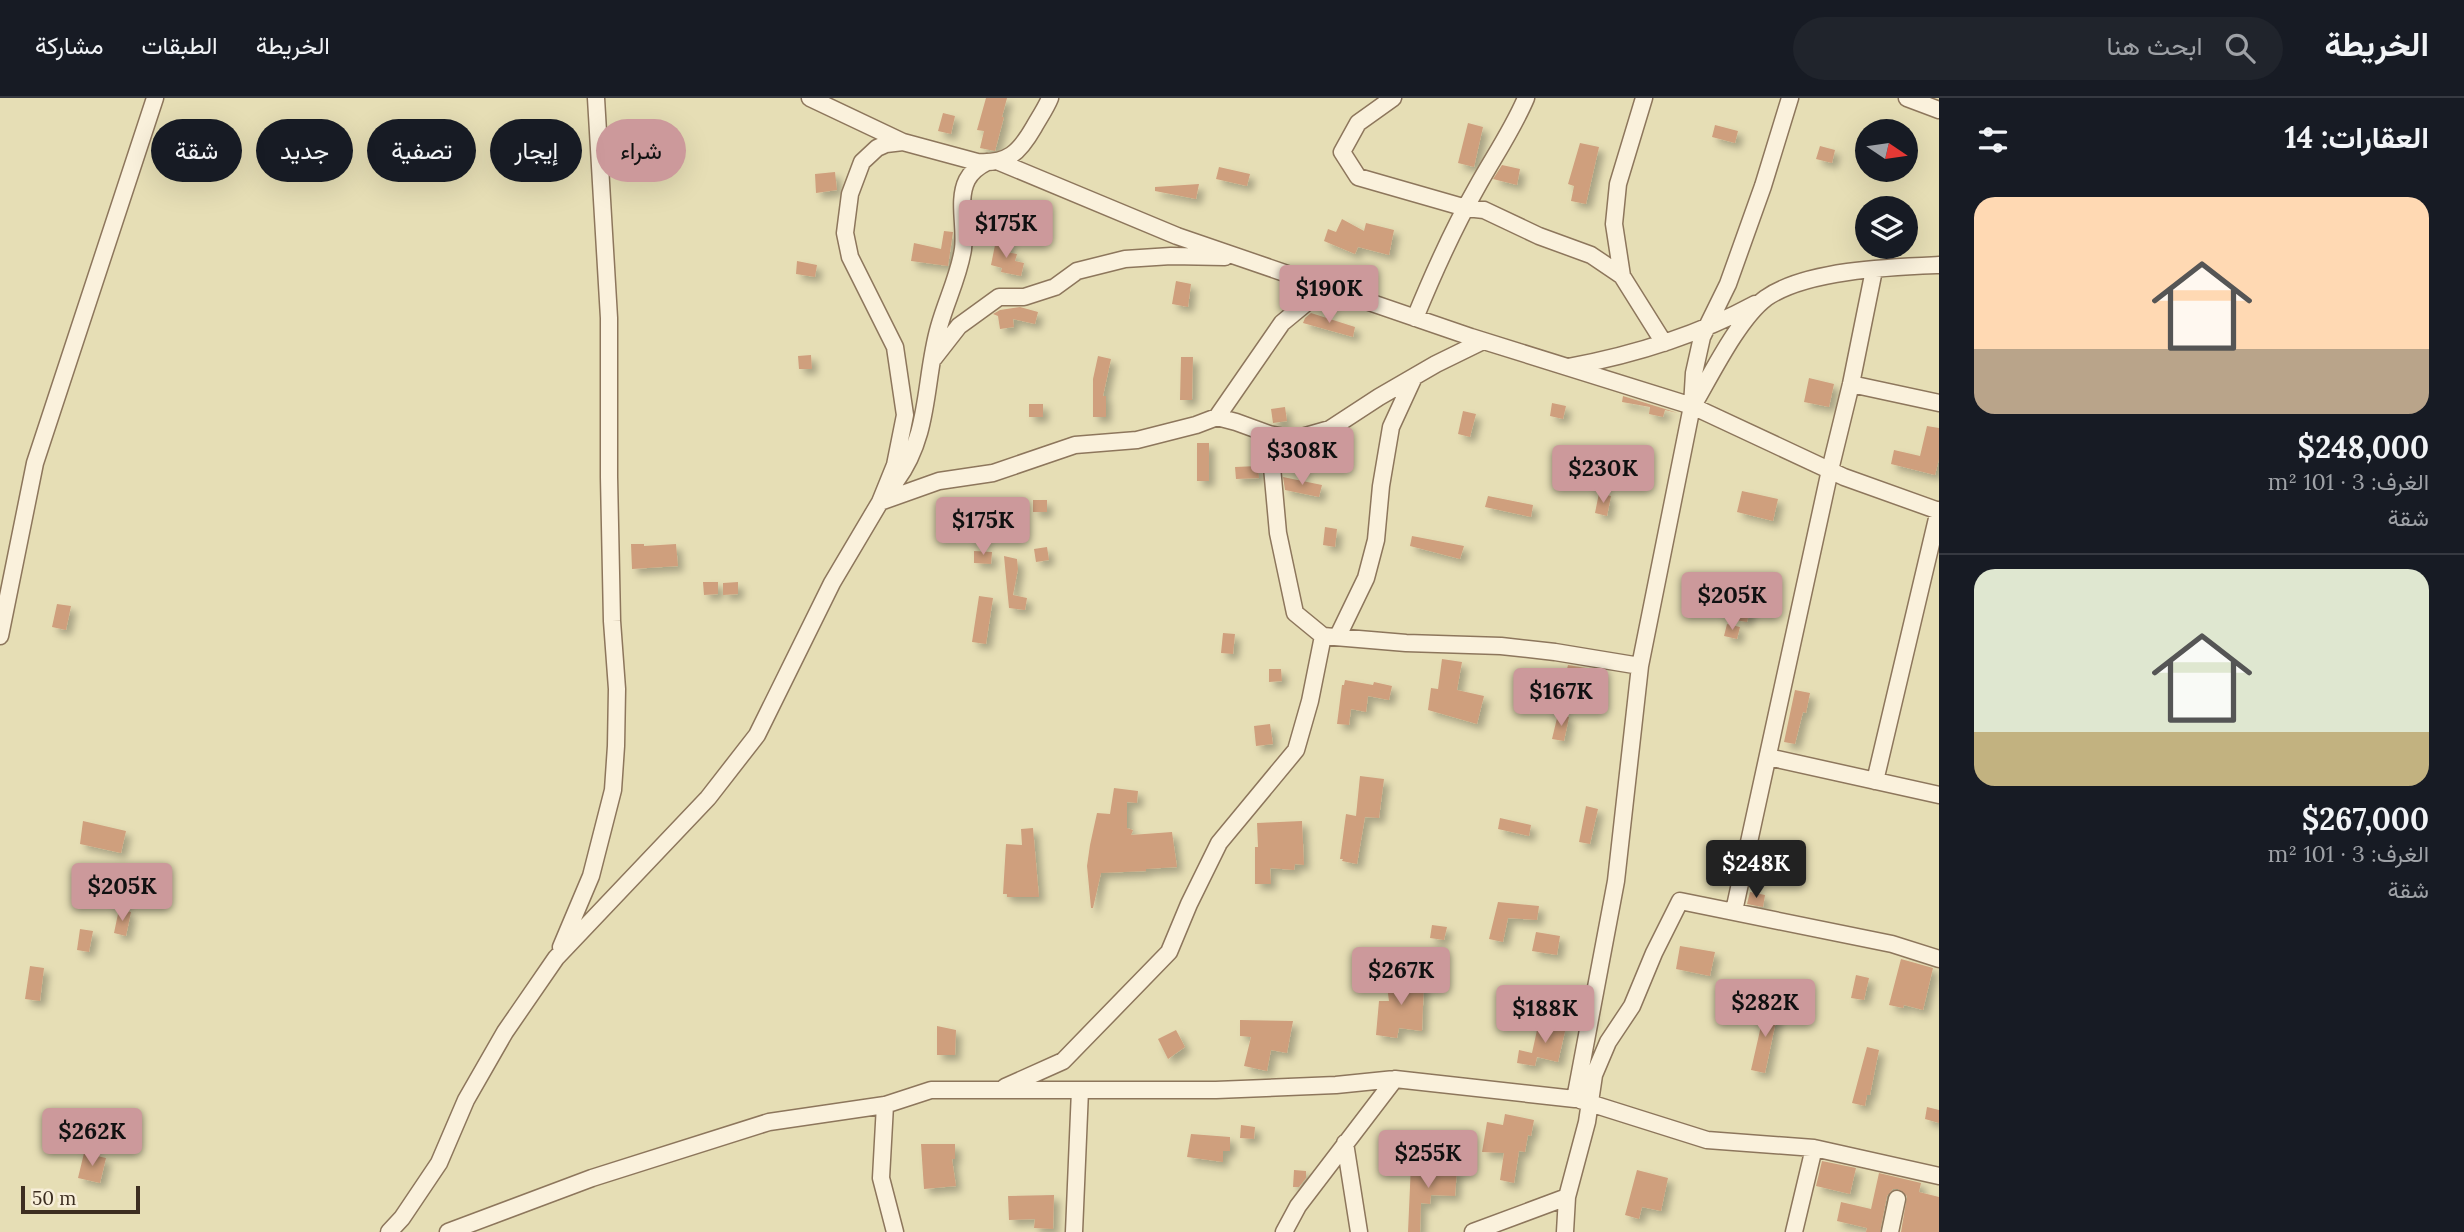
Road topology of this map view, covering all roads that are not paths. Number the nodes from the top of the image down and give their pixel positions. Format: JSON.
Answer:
{"nodes":[{"id":1,"x":155,"y":98,"type":"edge"},
{"id":2,"x":596,"y":98,"type":"edge"},
{"id":3,"x":810,"y":98,"type":"edge"},
{"id":4,"x":1050,"y":98,"type":"edge"},
{"id":5,"x":1393,"y":98,"type":"edge"},
{"id":6,"x":1526,"y":98,"type":"edge"},
{"id":7,"x":1644,"y":98,"type":"edge"},
{"id":8,"x":1790,"y":98,"type":"edge"},
{"id":9,"x":1908,"y":98,"type":"edge"},
{"id":10,"x":1939,"y":110,"type":"edge"},
{"id":11,"x":903,"y":142,"type":"junction"},
{"id":12,"x":992,"y":162,"type":"junction"},
{"id":13,"x":1466,"y":208,"type":"junction"},
{"id":14,"x":1239,"y":257,"type":"junction"},
{"id":15,"x":1939,"y":265,"type":"edge"},
{"id":16,"x":1874,"y":270,"type":"junction"},
{"id":17,"x":1622,"y":276,"type":"junction"},
{"id":18,"x":1338,"y":291,"type":"junction"},
{"id":19,"x":1766,"y":298,"type":"junction"},
{"id":20,"x":1415,"y":318,"type":"junction"},
{"id":21,"x":1707,"y":328,"type":"junction"},
{"id":22,"x":1483,"y":341,"type":"junction"},
{"id":23,"x":1664,"y":343,"type":"junction"},
{"id":24,"x":933,"y":360,"type":"junction"},
{"id":25,"x":1566,"y":367,"type":"junction"},
{"id":26,"x":1414,"y":377,"type":"junction"},
{"id":27,"x":1851,"y":384,"type":"junction"},
{"id":28,"x":1939,"y":403,"type":"edge"},
{"id":29,"x":1692,"y":406,"type":"junction"},
{"id":30,"x":1217,"y":417,"type":"junction"},
{"id":31,"x":1269,"y":434,"type":"junction"},
{"id":32,"x":1830,"y":470,"type":"junction"},
{"id":33,"x":880,"y":502,"type":"junction"},
{"id":34,"x":1939,"y":511,"type":"edge"},
{"id":35,"x":0,"y":636,"type":"edge"},
{"id":36,"x":1330,"y":636,"type":"junction"},
{"id":37,"x":1640,"y":666,"type":"junction"},
{"id":38,"x":1768,"y":757,"type":"junction"},
{"id":39,"x":1875,"y":781,"type":"junction"},
{"id":40,"x":1939,"y":795,"type":"edge"},
{"id":41,"x":1734,"y":911,"type":"junction"},
{"id":42,"x":556,"y":958,"type":"junction"},
{"id":43,"x":1939,"y":960,"type":"edge"},
{"id":44,"x":1395,"y":1079,"type":"junction"},
{"id":45,"x":999,"y":1090,"type":"junction"},
{"id":46,"x":1080,"y":1090,"type":"junction"},
{"id":47,"x":1582,"y":1101,"type":"junction"},
{"id":48,"x":885,"y":1104,"type":"junction"},
{"id":49,"x":1345,"y":1143,"type":"junction"},
{"id":50,"x":1814,"y":1148,"type":"junction"},
{"id":51,"x":1939,"y":1176,"type":"edge"},
{"id":52,"x":1567,"y":1197,"type":"junction"},
{"id":53,"x":1897,"y":1199,"type":"dead end"},
{"id":54,"x":388,"y":1232,"type":"edge"},
{"id":55,"x":448,"y":1232,"type":"edge"},
{"id":56,"x":895,"y":1232,"type":"edge"},
{"id":57,"x":1074,"y":1232,"type":"edge"},
{"id":58,"x":1284,"y":1232,"type":"edge"},
{"id":59,"x":1359,"y":1232,"type":"edge"},
{"id":60,"x":1473,"y":1232,"type":"edge"},
{"id":61,"x":1565,"y":1232,"type":"edge"},
{"id":62,"x":1794,"y":1232,"type":"edge"},
{"id":63,"x":1890,"y":1232,"type":"edge"}],
"edges":[{"from":1,"to":35,"type":"street"},
{"from":2,"to":42,"type":"street"},
{"from":3,"to":11,"type":"street"},
{"from":4,"to":12,"type":"street"},
{"from":5,"to":13,"type":"street"},
{"from":6,"to":13,"type":"street"},
{"from":7,"to":17,"type":"street"},
{"from":8,"to":21,"type":"street"},
{"from":9,"to":10,"type":"street"},
{"from":11,"to":12,"type":"street"},
{"from":11,"to":33,"type":"street"},
{"from":12,"to":14,"type":"street"},
{"from":12,"to":24,"type":"street"},
{"from":13,"to":17,"type":"street"},
{"from":13,"to":20,"type":"street"},
{"from":14,"to":18,"type":"street"},
{"from":14,"to":24,"type":"street"},
{"from":15,"to":16,"type":"street"},
{"from":16,"to":19,"type":"street"},
{"from":16,"to":27,"type":"street"},
{"from":17,"to":23,"type":"street"},
{"from":18,"to":20,"type":"street"},
{"from":18,"to":30,"type":"street"},
{"from":19,"to":21,"type":"street"},
{"from":19,"to":29,"type":"street"},
{"from":20,"to":22,"type":"street"},
{"from":21,"to":23,"type":"street"},
{"from":21,"to":29,"type":"street"},
{"from":22,"to":25,"type":"street"},
{"from":22,"to":26,"type":"street"},
{"from":23,"to":25,"type":"street"},
{"from":24,"to":33,"type":"street"},
{"from":25,"to":29,"type":"street"},
{"from":26,"to":31,"type":"street"},
{"from":26,"to":36,"type":"street"},
{"from":27,"to":28,"type":"street"},
{"from":27,"to":32,"type":"street"},
{"from":29,"to":32,"type":"street"},
{"from":29,"to":37,"type":"street"},
{"from":30,"to":31,"type":"street"},
{"from":30,"to":33,"type":"street"},
{"from":31,"to":36,"type":"street"},
{"from":32,"to":34,"type":"street"},
{"from":32,"to":38,"type":"street"},
{"from":33,"to":42,"type":"street"},
{"from":34,"to":39,"type":"street"},
{"from":36,"to":37,"type":"street"},
{"from":36,"to":45,"type":"street"},
{"from":37,"to":47,"type":"street"},
{"from":38,"to":39,"type":"street"},
{"from":38,"to":41,"type":"street"},
{"from":39,"to":40,"type":"street"},
{"from":41,"to":43,"type":"street"},
{"from":41,"to":47,"type":"street"},
{"from":42,"to":54,"type":"street"},
{"from":44,"to":46,"type":"street"},
{"from":44,"to":47,"type":"street"},
{"from":44,"to":49,"type":"street"},
{"from":45,"to":46,"type":"street"},
{"from":45,"to":48,"type":"street"},
{"from":46,"to":57,"type":"street"},
{"from":47,"to":50,"type":"street"},
{"from":47,"to":52,"type":"street"},
{"from":48,"to":55,"type":"street"},
{"from":48,"to":56,"type":"street"},
{"from":49,"to":58,"type":"street"},
{"from":49,"to":59,"type":"street"},
{"from":50,"to":51,"type":"street"},
{"from":50,"to":62,"type":"street"},
{"from":52,"to":60,"type":"street"},
{"from":52,"to":61,"type":"street"},
{"from":53,"to":63,"type":"street"}]}
